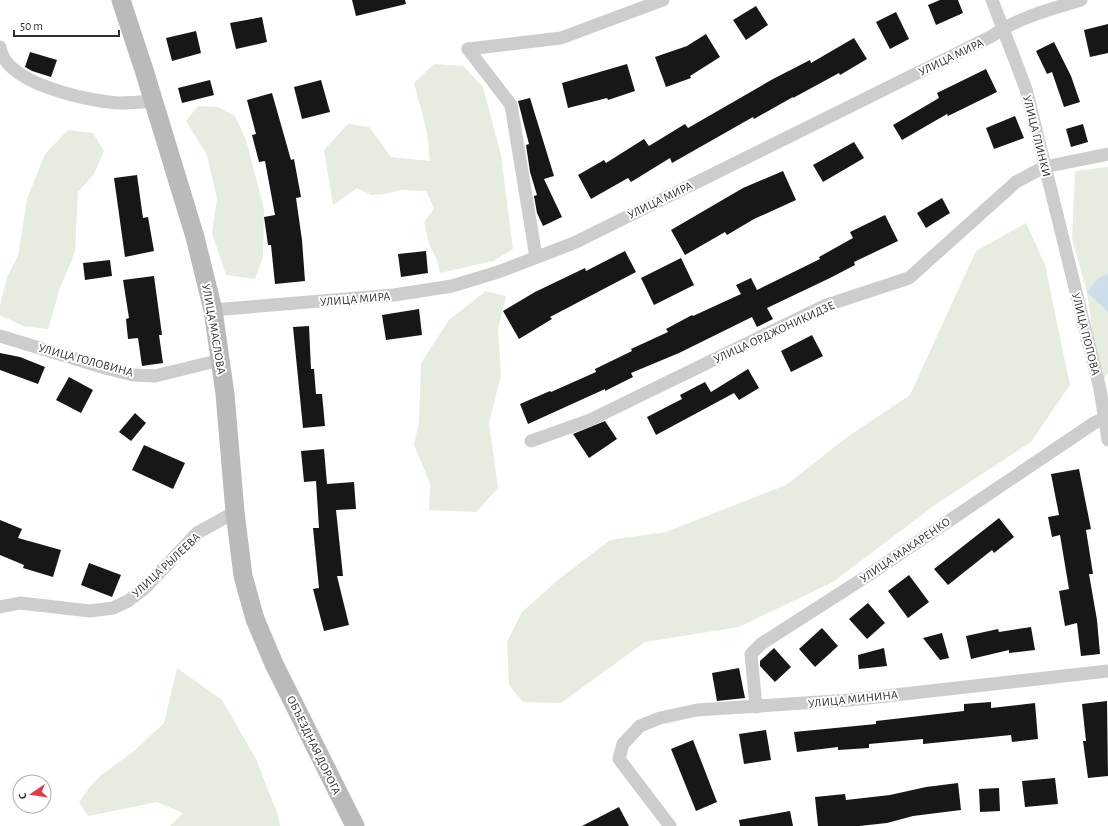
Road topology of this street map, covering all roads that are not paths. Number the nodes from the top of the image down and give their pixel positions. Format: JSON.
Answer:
{"nodes":[{"id":1,"x":121,"y":0,"type":"edge"},
{"id":2,"x":663,"y":0,"type":"edge"},
{"id":3,"x":992,"y":0,"type":"edge"},
{"id":4,"x":1081,"y":0,"type":"edge"},
{"id":5,"x":1003,"y":28,"type":"junction"},
{"id":6,"x":0,"y":47,"type":"edge"},
{"id":7,"x":153,"y":102,"type":"junction"},
{"id":8,"x":1108,"y":154,"type":"edge"},
{"id":9,"x":1044,"y":167,"type":"junction"},
{"id":10,"x":536,"y":257,"type":"junction"},
{"id":11,"x":1071,"y":275,"type":"joint"},
{"id":12,"x":213,"y":310,"type":"junction"},
{"id":13,"x":0,"y":336,"type":"edge"},
{"id":14,"x":220,"y":360,"type":"junction"},
{"id":15,"x":1104,"y":388,"type":"edge"},
{"id":16,"x":1105,"y":418,"type":"junction"},
{"id":17,"x":1108,"y":440,"type":"edge"},
{"id":18,"x":531,"y":441,"type":"dead end"},
{"id":19,"x":235,"y":512,"type":"junction"},
{"id":20,"x":0,"y":607,"type":"edge"},
{"id":21,"x":274,"y":664,"type":"joint"},
{"id":22,"x":1108,"y":671,"type":"edge"},
{"id":23,"x":756,"y":707,"type":"junction"},
{"id":24,"x":355,"y":826,"type":"edge"},
{"id":25,"x":670,"y":826,"type":"edge"}],
"edges":[{"from":1,"to":7,"type":"main road","name":"УЛИЦА МАСЛОВА"},
{"from":2,"to":10,"type":"street"},
{"from":3,"to":5,"type":"street","name":"УЛИЦА ГЛИНКИ"},
{"from":4,"to":5,"type":"street","name":"УЛИЦА МИРА"},
{"from":5,"to":9,"type":"street","name":"УЛИЦА ГЛИНКИ"},
{"from":5,"to":10,"type":"street","name":"УЛИЦА МИРА"},
{"from":6,"to":7,"type":"street"},
{"from":7,"to":12,"type":"main road","name":"УЛИЦА МАСЛОВА"},
{"from":8,"to":9,"type":"street","name":"УЛИЦА ОРДЖОНИКИДЗЕ"},
{"from":9,"to":11,"type":"street","name":"УЛИЦА ГЛИНКИ"},
{"from":9,"to":18,"type":"street","name":"УЛИЦА ОРДЖОНИКИДЗЕ"},
{"from":10,"to":12,"type":"street","name":"УЛИЦА МИРА"},
{"from":11,"to":15,"type":"street","name":"УЛИЦА ПОПОВА"},
{"from":12,"to":14,"type":"main road","name":"УЛИЦА МАСЛОВА"},
{"from":13,"to":14,"type":"street","name":"УЛИЦА ГОЛОВИНА"},
{"from":14,"to":19,"type":"main road","name":"УЛИЦА МАСЛОВА"},
{"from":15,"to":16,"type":"street","name":"УЛИЦА ПОПОВА"},
{"from":16,"to":17,"type":"street","name":"УЛИЦА ПОПОВА"},
{"from":16,"to":23,"type":"street","name":"УЛИЦА МАКАРЕНКО"},
{"from":19,"to":20,"type":"street","name":"УЛИЦА РЫЛЕЕВА"},
{"from":19,"to":21,"type":"main road","name":"УЛИЦА МАСЛОВА"},
{"from":21,"to":24,"type":"main road","name":"ОБЪЕЗДНАЯ ДОРОГА"},
{"from":22,"to":23,"type":"street","name":"УЛИЦА МИНИНА"},
{"from":23,"to":25,"type":"street","name":"УЛИЦА МИНИНА"}]}
